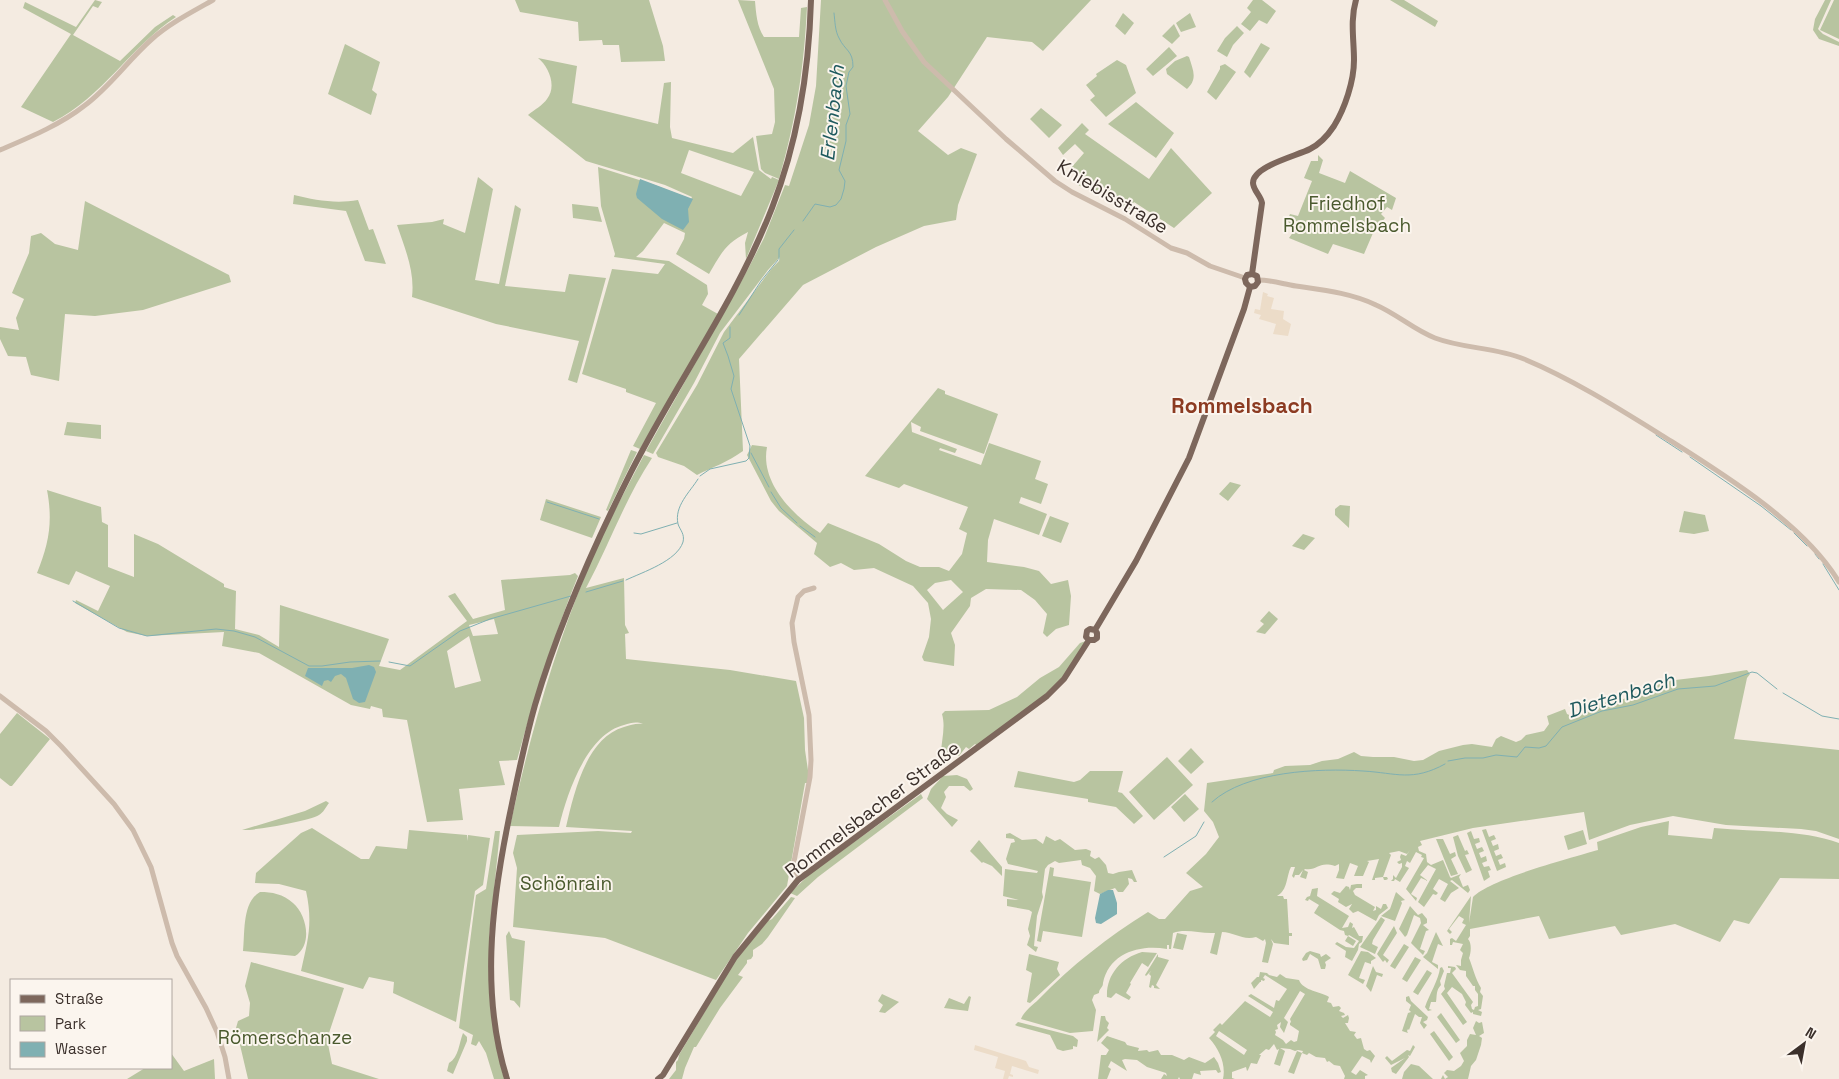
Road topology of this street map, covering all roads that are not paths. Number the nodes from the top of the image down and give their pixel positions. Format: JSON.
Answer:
{"nodes":[{"id":1,"x":212,"y":0,"type":"edge"},
{"id":2,"x":810,"y":0,"type":"edge"},
{"id":3,"x":885,"y":0,"type":"edge"},
{"id":4,"x":1356,"y":0,"type":"edge"},
{"id":5,"x":0,"y":150,"type":"edge"},
{"id":6,"x":1252,"y":274,"type":"junction"},
{"id":7,"x":1246,"y":278,"type":"junction"},
{"id":8,"x":1258,"y":280,"type":"junction"},
{"id":9,"x":1250,"y":287,"type":"junction"},
{"id":10,"x":1839,"y":582,"type":"edge"},
{"id":11,"x":814,"y":588,"type":"dead end"},
{"id":12,"x":0,"y":696,"type":"edge"},
{"id":13,"x":800,"y":878,"type":"junction"},
{"id":14,"x":661,"y":1078,"type":"edge"},
{"id":15,"x":229,"y":1079,"type":"edge"},
{"id":16,"x":507,"y":1079,"type":"edge"}],
"edges":[{"from":1,"to":5,"type":"street"},
{"from":2,"to":16,"type":"main road"},
{"from":3,"to":7,"type":"street","name":"Kniebisstraße"},
{"from":4,"to":6,"type":"main road"},
{"from":6,"to":7,"type":"main road"},
{"from":6,"to":8,"type":"main road"},
{"from":7,"to":9,"type":"main road"},
{"from":8,"to":9,"type":"main road"},
{"from":8,"to":10,"type":"street"},
{"from":9,"to":13,"type":"main road","name":"Rommelsbacher Straße"},
{"from":11,"to":13,"type":"street"},
{"from":12,"to":15,"type":"street"},
{"from":13,"to":14,"type":"main road","name":"Rommelsbacher Straße"}]}
